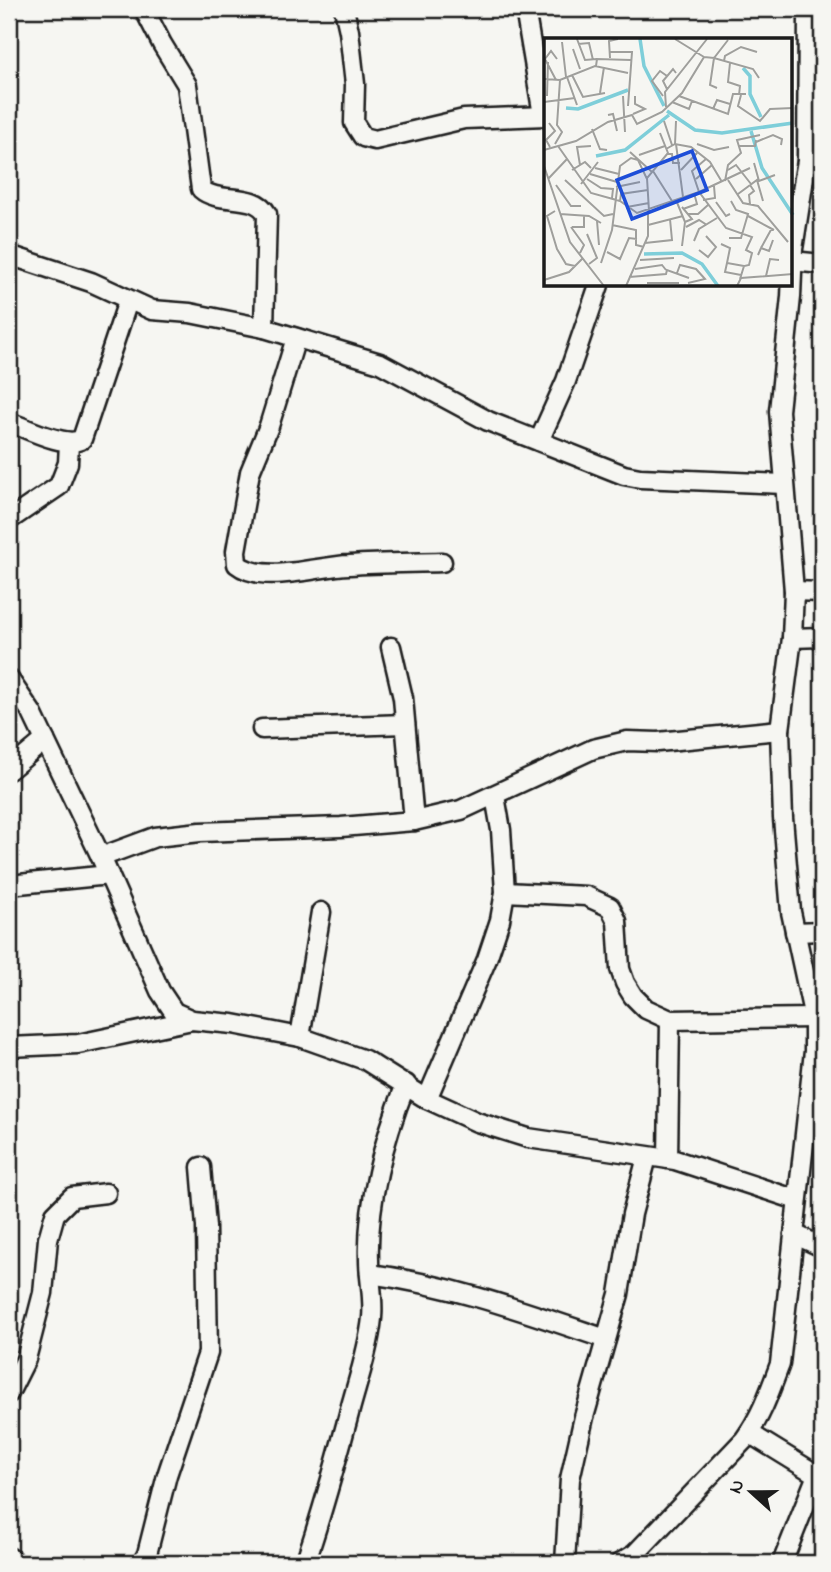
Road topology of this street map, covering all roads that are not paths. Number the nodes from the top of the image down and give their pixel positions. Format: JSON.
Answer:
{"nodes":[{"id":1,"x":144,"y":9,"type":"edge"},
{"id":2,"x":344,"y":9,"type":"edge"},
{"id":3,"x":525,"y":9,"type":"edge"},
{"id":4,"x":808,"y":9,"type":"edge"},
{"id":5,"x":544,"y":110,"type":"edge"},
{"id":6,"x":544,"y":115,"type":"edge"},
{"id":7,"x":806,"y":165,"type":"edge"},
{"id":8,"x":9,"y":255,"type":"edge"},
{"id":9,"x":792,"y":261,"type":"edge"},
{"id":10,"x":822,"y":264,"type":"edge"},
{"id":11,"x":598,"y":287,"type":"edge"},
{"id":12,"x":790,"y":287,"type":"edge"},
{"id":13,"x":128,"y":301,"type":"junction"},
{"id":14,"x":264,"y":328,"type":"junction"},
{"id":15,"x":296,"y":338,"type":"junction"},
{"id":16,"x":9,"y":422,"type":"edge"},
{"id":17,"x":539,"y":441,"type":"junction"},
{"id":18,"x":69,"y":443,"type":"junction"},
{"id":19,"x":784,"y":484,"type":"junction"},
{"id":20,"x":9,"y":520,"type":"edge"},
{"id":21,"x":442,"y":562,"type":"dead end"},
{"id":22,"x":794,"y":591,"type":"junction"},
{"id":23,"x":822,"y":592,"type":"edge"},
{"id":24,"x":822,"y":637,"type":"edge"},
{"id":25,"x":792,"y":638,"type":"junction"},
{"id":26,"x":391,"y":648,"type":"dead end"},
{"id":27,"x":9,"y":679,"type":"edge"},
{"id":28,"x":405,"y":724,"type":"junction"},
{"id":29,"x":262,"y":729,"type":"dead end"},
{"id":30,"x":780,"y":730,"type":"junction"},
{"id":31,"x":44,"y":740,"type":"junction"},
{"id":32,"x":9,"y":771,"type":"edge"},
{"id":33,"x":495,"y":796,"type":"junction"},
{"id":34,"x":414,"y":821,"type":"junction"},
{"id":35,"x":101,"y":857,"type":"junction"},
{"id":36,"x":110,"y":875,"type":"junction"},
{"id":37,"x":9,"y":885,"type":"edge"},
{"id":38,"x":505,"y":892,"type":"junction"},
{"id":39,"x":321,"y":912,"type":"dead end"},
{"id":40,"x":822,"y":931,"type":"edge"},
{"id":41,"x":795,"y":932,"type":"junction"},
{"id":42,"x":814,"y":1018,"type":"junction"},
{"id":43,"x":192,"y":1020,"type":"junction"},
{"id":44,"x":670,"y":1020,"type":"junction"},
{"id":45,"x":300,"y":1037,"type":"junction"},
{"id":46,"x":9,"y":1047,"type":"edge"},
{"id":47,"x":406,"y":1084,"type":"junction"},
{"id":48,"x":427,"y":1099,"type":"junction"},
{"id":49,"x":816,"y":1101,"type":"edge"},
{"id":50,"x":647,"y":1157,"type":"junction"},
{"id":51,"x":668,"y":1159,"type":"junction"},
{"id":52,"x":201,"y":1167,"type":"dead end"},
{"id":53,"x":106,"y":1193,"type":"dead end"},
{"id":54,"x":797,"y":1200,"type":"junction"},
{"id":55,"x":794,"y":1234,"type":"junction"},
{"id":56,"x":822,"y":1247,"type":"edge"},
{"id":57,"x":370,"y":1273,"type":"junction"},
{"id":58,"x":606,"y":1339,"type":"junction"},
{"id":59,"x":9,"y":1394,"type":"edge"},
{"id":60,"x":750,"y":1433,"type":"junction"},
{"id":61,"x":9,"y":1557,"type":"edge"},
{"id":62,"x":16,"y":1563,"type":"edge"},
{"id":63,"x":142,"y":1563,"type":"edge"},
{"id":64,"x":305,"y":1563,"type":"edge"},
{"id":65,"x":565,"y":1563,"type":"edge"},
{"id":66,"x":620,"y":1563,"type":"edge"},
{"id":67,"x":782,"y":1563,"type":"edge"}],
"edges":[{"from":1,"to":14,"type":"street"},
{"from":2,"to":6,"type":"street"},
{"from":3,"to":5,"type":"street"},
{"from":4,"to":7,"type":"street"},
{"from":7,"to":9,"type":"street"},
{"from":8,"to":13,"type":"street"},
{"from":9,"to":10,"type":"street"},
{"from":11,"to":17,"type":"street"},
{"from":12,"to":19,"type":"street"},
{"from":13,"to":14,"type":"street"},
{"from":13,"to":18,"type":"street"},
{"from":14,"to":15,"type":"street"},
{"from":15,"to":17,"type":"street"},
{"from":15,"to":21,"type":"street"},
{"from":16,"to":18,"type":"street"},
{"from":17,"to":19,"type":"street"},
{"from":18,"to":20,"type":"street"},
{"from":19,"to":22,"type":"street"},
{"from":22,"to":23,"type":"street"},
{"from":22,"to":25,"type":"street"},
{"from":24,"to":25,"type":"street"},
{"from":25,"to":30,"type":"street"},
{"from":26,"to":28,"type":"street"},
{"from":27,"to":31,"type":"street"},
{"from":28,"to":29,"type":"street"},
{"from":28,"to":34,"type":"street"},
{"from":30,"to":33,"type":"street"},
{"from":30,"to":41,"type":"street"},
{"from":31,"to":32,"type":"street"},
{"from":31,"to":35,"type":"street"},
{"from":33,"to":34,"type":"street"},
{"from":33,"to":38,"type":"street"},
{"from":34,"to":35,"type":"street"},
{"from":35,"to":36,"type":"street"},
{"from":36,"to":37,"type":"street"},
{"from":36,"to":43,"type":"street"},
{"from":38,"to":44,"type":"street"},
{"from":38,"to":48,"type":"street"},
{"from":39,"to":45,"type":"street"},
{"from":40,"to":41,"type":"street"},
{"from":41,"to":42,"type":"street"},
{"from":42,"to":44,"type":"street"},
{"from":42,"to":49,"type":"street"},
{"from":43,"to":45,"type":"street"},
{"from":43,"to":46,"type":"street"},
{"from":44,"to":51,"type":"street"},
{"from":45,"to":47,"type":"street"},
{"from":47,"to":48,"type":"street"},
{"from":47,"to":57,"type":"street"},
{"from":48,"to":50,"type":"street"},
{"from":49,"to":54,"type":"street"},
{"from":50,"to":51,"type":"street"},
{"from":50,"to":58,"type":"street"},
{"from":51,"to":54,"type":"street"},
{"from":52,"to":63,"type":"street"},
{"from":53,"to":59,"type":"street"},
{"from":54,"to":55,"type":"street"},
{"from":55,"to":56,"type":"street"},
{"from":55,"to":60,"type":"street"},
{"from":57,"to":58,"type":"street"},
{"from":57,"to":64,"type":"street"},
{"from":58,"to":65,"type":"street"},
{"from":60,"to":66,"type":"street"},
{"from":60,"to":67,"type":"street"},
{"from":61,"to":62,"type":"street"}]}
